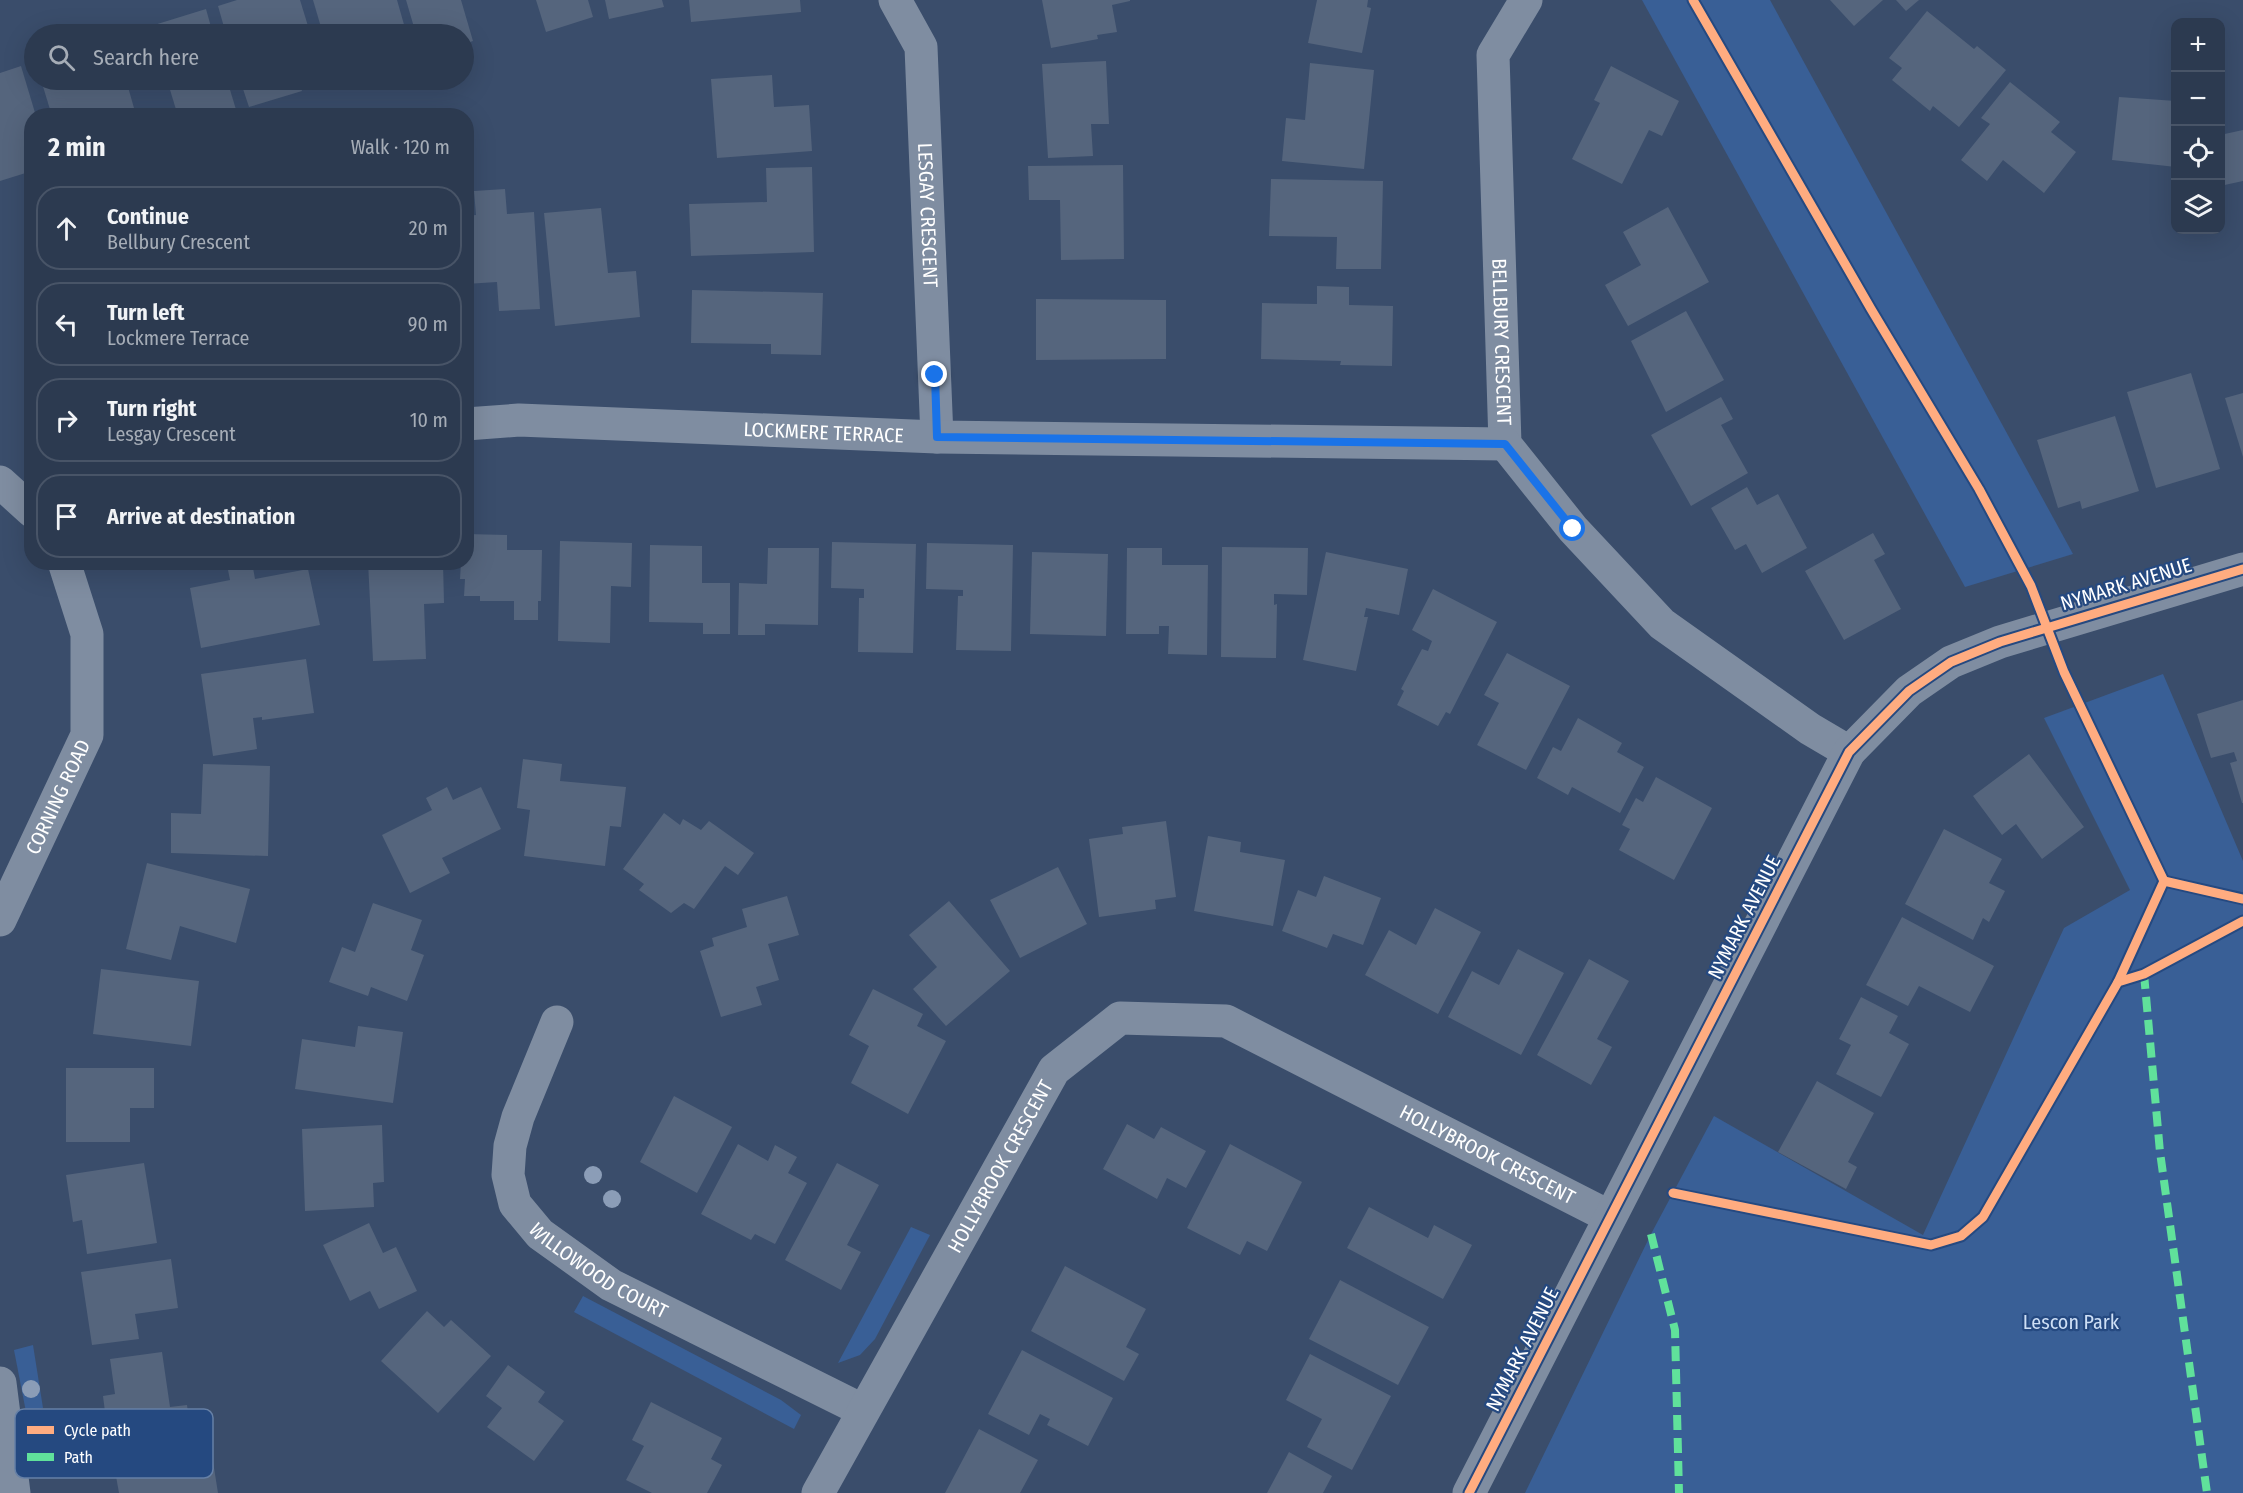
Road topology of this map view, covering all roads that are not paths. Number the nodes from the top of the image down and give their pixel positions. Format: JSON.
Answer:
{"nodes":[{"id":1,"x":895,"y":0,"type":"edge"},
{"id":2,"x":1526,"y":0,"type":"edge"},
{"id":3,"x":474,"y":423,"type":"edge"},
{"id":4,"x":937,"y":437,"type":"junction"},
{"id":5,"x":1505,"y":444,"type":"junction"},
{"id":6,"x":0,"y":482,"type":"edge"},
{"id":7,"x":24,"y":504,"type":"edge"},
{"id":8,"x":2243,"y":568,"type":"edge"},
{"id":9,"x":67,"y":570,"type":"edge"},
{"id":10,"x":1849,"y":752,"type":"junction"},
{"id":11,"x":0,"y":920,"type":"edge"},
{"id":12,"x":557,"y":1022,"type":"dead end"},
{"id":13,"x":1610,"y":1217,"type":"junction"},
{"id":14,"x":0,"y":1383,"type":"edge"},
{"id":15,"x":862,"y":1410,"type":"junction"},
{"id":16,"x":14,"y":1493,"type":"edge"},
{"id":17,"x":818,"y":1493,"type":"edge"},
{"id":18,"x":1469,"y":1493,"type":"edge"}],
"edges":[{"from":1,"to":4,"type":"street","name":"LESGAY CRESCENT"},
{"from":2,"to":5,"type":"street","name":"BELLBURY CRESCENT"},
{"from":3,"to":4,"type":"street","name":"LOCKMERE TERRACE"},
{"from":4,"to":5,"type":"street","name":"LOCKMERE TERRACE"},
{"from":5,"to":10,"type":"street","name":"BELLBURY CRESCENT"},
{"from":6,"to":7,"type":"street"},
{"from":8,"to":10,"type":"street","name":"NYMARK AVENUE"},
{"from":9,"to":11,"type":"street","name":"CORNING ROAD"},
{"from":10,"to":13,"type":"street","name":"NYMARK AVENUE"},
{"from":12,"to":15,"type":"street","name":"WILLOWOOD COURT"},
{"from":13,"to":15,"type":"street","name":"HOLLYBROOK CRESCENT"},
{"from":13,"to":18,"type":"street","name":"NYMARK AVENUE"},
{"from":14,"to":16,"type":"street"},
{"from":15,"to":17,"type":"street","name":"HOLLYBROOK CRESCENT"}]}
